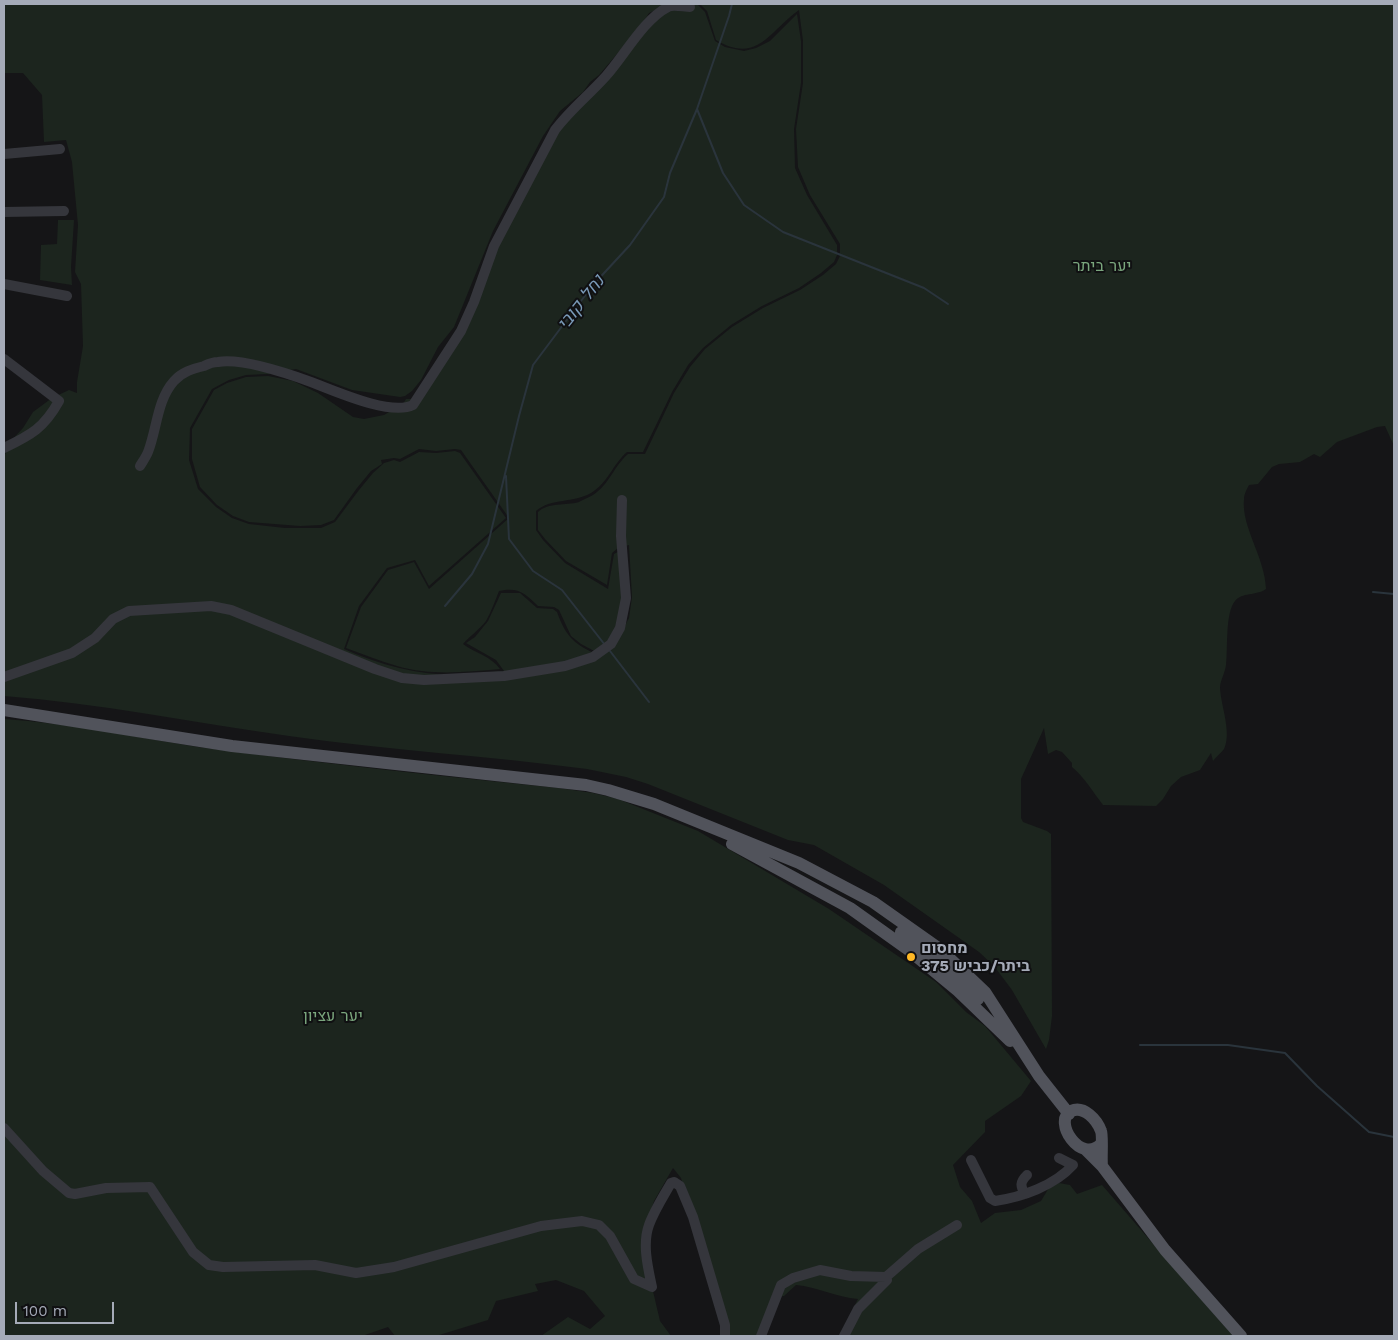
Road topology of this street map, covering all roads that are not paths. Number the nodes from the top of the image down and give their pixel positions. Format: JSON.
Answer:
{"nodes":[{"id":1,"x":690,"y":8,"type":"dead end"},
{"id":2,"x":60,"y":149,"type":"dead end"},
{"id":3,"x":4,"y":154,"type":"edge"},
{"id":4,"x":64,"y":211,"type":"dead end"},
{"id":5,"x":4,"y":212,"type":"edge"},
{"id":6,"x":4,"y":284,"type":"edge"},
{"id":7,"x":67,"y":296,"type":"dead end"},
{"id":8,"x":4,"y":360,"type":"edge"},
{"id":9,"x":4,"y":448,"type":"edge"},
{"id":10,"x":140,"y":466,"type":"dead end"},
{"id":11,"x":622,"y":500,"type":"dead end"},
{"id":12,"x":4,"y":677,"type":"edge"},
{"id":13,"x":4,"y":706,"type":"edge"},
{"id":14,"x":4,"y":710,"type":"edge"},
{"id":15,"x":28,"y":713,"type":"junction"},
{"id":16,"x":680,"y":815,"type":"junction"},
{"id":17,"x":1027,"y":1058,"type":"junction"},
{"id":18,"x":1069,"y":1114,"type":"junction"},
{"id":19,"x":4,"y":1128,"type":"edge"},
{"id":20,"x":1101,"y":1144,"type":"junction"},
{"id":21,"x":1086,"y":1150,"type":"junction"},
{"id":22,"x":1059,"y":1158,"type":"dead end"},
{"id":23,"x":971,"y":1160,"type":"dead end"},
{"id":24,"x":1102,"y":1166,"type":"junction"},
{"id":25,"x":1027,"y":1175,"type":"dead end"},
{"id":26,"x":1024,"y":1194,"type":"junction"},
{"id":27,"x":957,"y":1225,"type":"dead end"},
{"id":28,"x":886,"y":1277,"type":"junction"},
{"id":29,"x":725,"y":1336,"type":"edge"},
{"id":30,"x":761,"y":1336,"type":"edge"},
{"id":31,"x":844,"y":1336,"type":"edge"},
{"id":32,"x":1241,"y":1336,"type":"edge"}],
"edges":[{"from":1,"to":10,"type":"street"},
{"from":2,"to":3,"type":"street"},
{"from":4,"to":5,"type":"street"},
{"from":6,"to":7,"type":"street"},
{"from":8,"to":9,"type":"street"},
{"from":11,"to":12,"type":"street"},
{"from":13,"to":15,"type":"main road"},
{"from":14,"to":15,"type":"main road"},
{"from":15,"to":16,"type":"main road"},
{"from":16,"to":17,"type":"main road"},
{"from":16,"to":17,"type":"main road"},
{"from":17,"to":18,"type":"main road"},
{"from":18,"to":20,"type":"main road"},
{"from":18,"to":21,"type":"main road"},
{"from":19,"to":29,"type":"street"},
{"from":20,"to":21,"type":"main road"},
{"from":20,"to":24,"type":"main road"},
{"from":21,"to":24,"type":"main road"},
{"from":22,"to":26,"type":"street"},
{"from":23,"to":26,"type":"street"},
{"from":24,"to":32,"type":"main road"},
{"from":25,"to":26,"type":"street"},
{"from":27,"to":28,"type":"street"},
{"from":28,"to":30,"type":"street"},
{"from":28,"to":31,"type":"street"}]}
